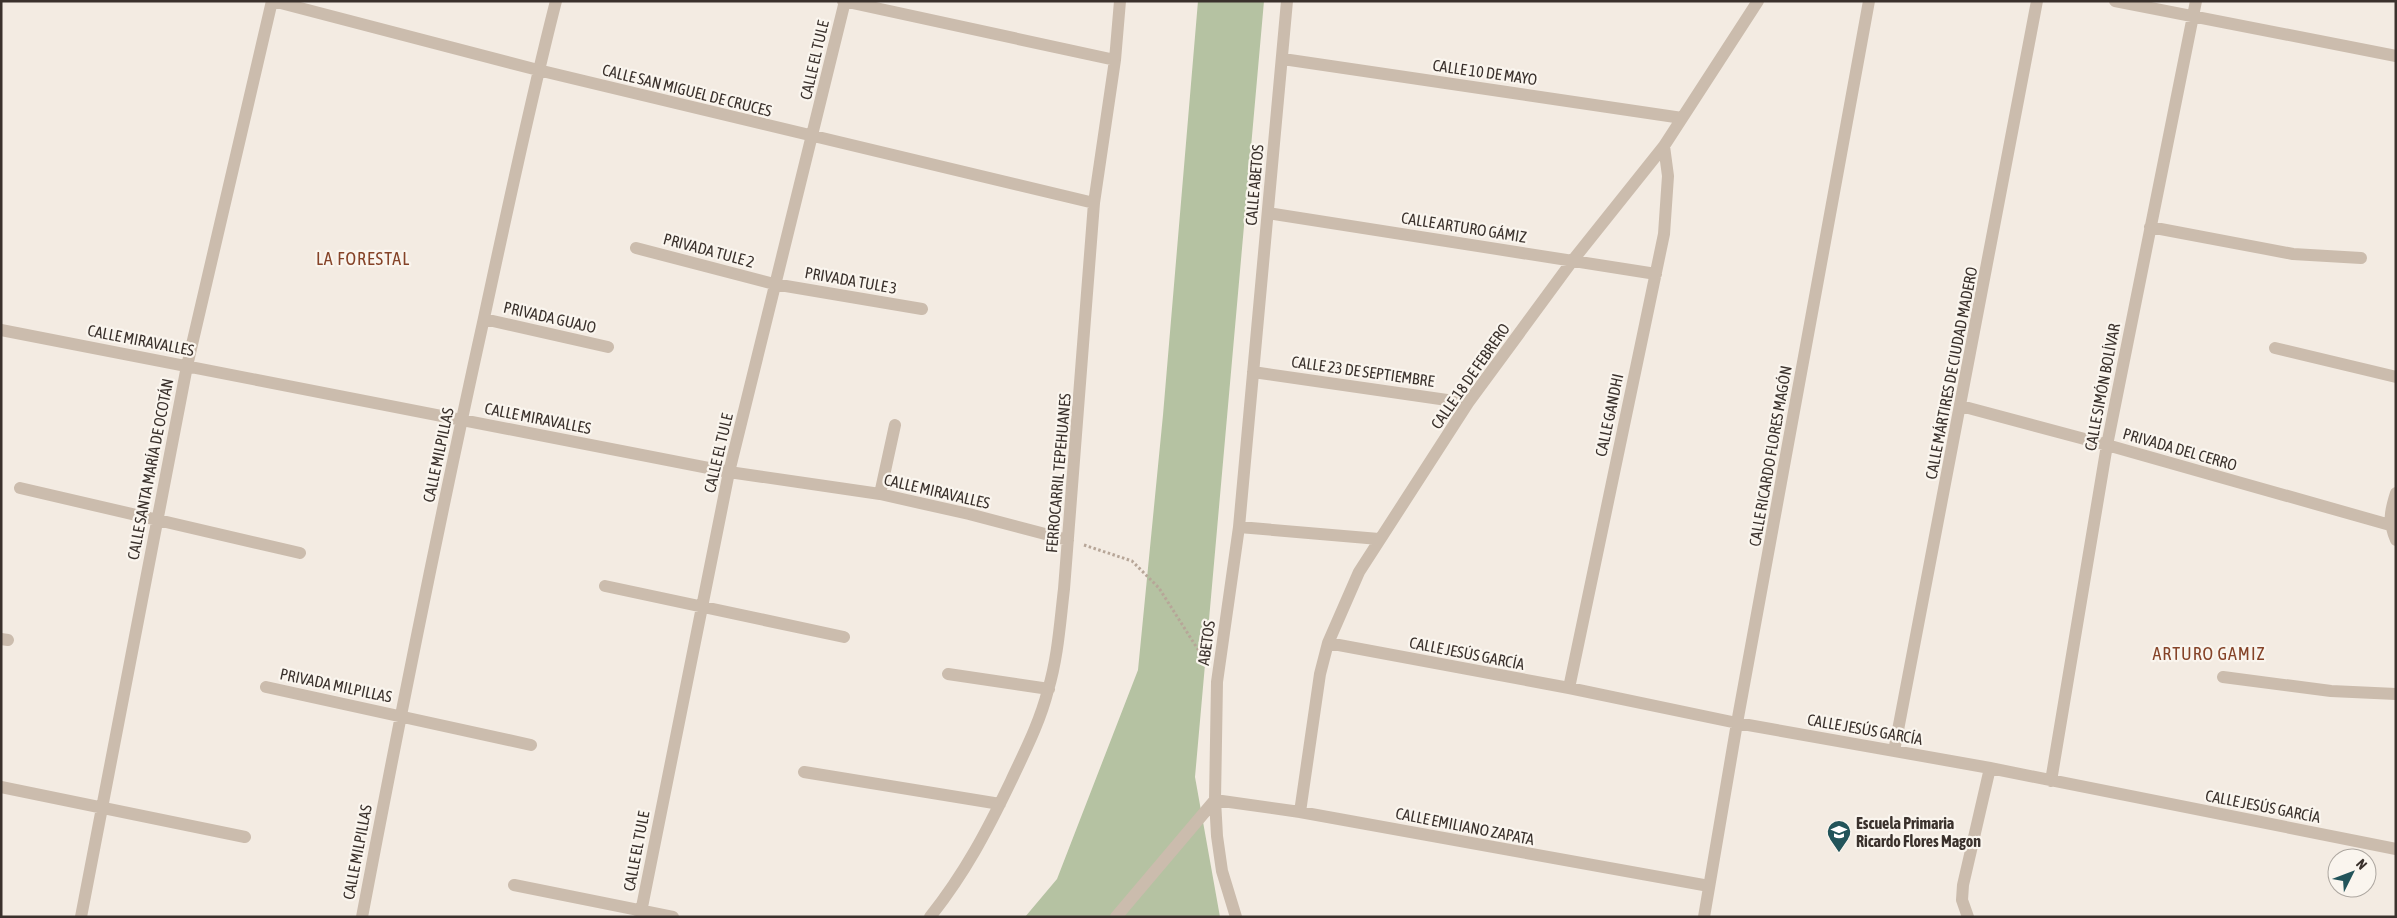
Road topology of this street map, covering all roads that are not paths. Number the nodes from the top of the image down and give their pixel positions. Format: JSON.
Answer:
{"nodes":[{"id":1,"x":273,"y":1,"type":"edge"},
{"id":2,"x":556,"y":1,"type":"edge"},
{"id":3,"x":844,"y":1,"type":"edge"},
{"id":4,"x":1120,"y":1,"type":"edge"},
{"id":5,"x":1287,"y":1,"type":"edge"},
{"id":6,"x":1758,"y":1,"type":"edge"},
{"id":7,"x":1869,"y":1,"type":"edge"},
{"id":8,"x":2037,"y":1,"type":"edge"},
{"id":9,"x":2115,"y":1,"type":"edge"},
{"id":10,"x":2196,"y":1,"type":"edge"},
{"id":11,"x":2193,"y":16,"type":"junction"},
{"id":12,"x":2396,"y":56,"type":"edge"},
{"id":13,"x":1283,"y":59,"type":"junction"},
{"id":14,"x":1115,"y":60,"type":"junction"},
{"id":15,"x":538,"y":70,"type":"junction"},
{"id":16,"x":1682,"y":118,"type":"junction"},
{"id":17,"x":813,"y":137,"type":"junction"},
{"id":18,"x":1664,"y":146,"type":"junction"},
{"id":19,"x":1094,"y":203,"type":"junction"},
{"id":20,"x":1268,"y":214,"type":"junction"},
{"id":21,"x":2150,"y":227,"type":"junction"},
{"id":22,"x":636,"y":248,"type":"dead end"},
{"id":23,"x":2361,"y":258,"type":"dead end"},
{"id":24,"x":1573,"y":260,"type":"junction"},
{"id":25,"x":1656,"y":274,"type":"junction"},
{"id":26,"x":774,"y":284,"type":"junction"},
{"id":27,"x":922,"y":309,"type":"dead end"},
{"id":28,"x":484,"y":319,"type":"junction"},
{"id":29,"x":1,"y":330,"type":"edge"},
{"id":30,"x":608,"y":348,"type":"dead end"},
{"id":31,"x":2275,"y":348,"type":"dead end"},
{"id":32,"x":187,"y":366,"type":"junction"},
{"id":33,"x":1253,"y":372,"type":"junction"},
{"id":34,"x":2393,"y":375,"type":"edge"},
{"id":35,"x":1468,"y":403,"type":"junction"},
{"id":36,"x":1962,"y":406,"type":"junction"},
{"id":37,"x":462,"y":420,"type":"junction"},
{"id":38,"x":895,"y":425,"type":"dead end"},
{"id":39,"x":2108,"y":445,"type":"junction"},
{"id":40,"x":729,"y":472,"type":"junction"},
{"id":41,"x":20,"y":488,"type":"dead end"},
{"id":42,"x":2396,"y":493,"type":"edge"},
{"id":43,"x":880,"y":494,"type":"junction"},
{"id":44,"x":2394,"y":506,"type":"edge"},
{"id":45,"x":156,"y":520,"type":"junction"},
{"id":46,"x":2390,"y":525,"type":"junction"},
{"id":47,"x":1239,"y":527,"type":"junction"},
{"id":48,"x":1379,"y":539,"type":"junction"},
{"id":49,"x":1068,"y":540,"type":"junction"},
{"id":50,"x":2396,"y":540,"type":"edge"},
{"id":51,"x":300,"y":553,"type":"dead end"},
{"id":52,"x":605,"y":586,"type":"dead end"},
{"id":53,"x":703,"y":607,"type":"junction"},
{"id":54,"x":844,"y":638,"type":"dead end"},
{"id":55,"x":1328,"y":643,"type":"junction"},
{"id":56,"x":948,"y":674,"type":"dead end"},
{"id":57,"x":2223,"y":677,"type":"dead end"},
{"id":58,"x":266,"y":687,"type":"dead end"},
{"id":59,"x":1569,"y":688,"type":"junction"},
{"id":60,"x":1049,"y":689,"type":"junction"},
{"id":61,"x":2396,"y":694,"type":"edge"},
{"id":62,"x":400,"y":715,"type":"junction"},
{"id":63,"x":1736,"y":723,"type":"junction"},
{"id":64,"x":531,"y":745,"type":"dead end"},
{"id":65,"x":1894,"y":751,"type":"junction"},
{"id":66,"x":1990,"y":768,"type":"junction"},
{"id":67,"x":804,"y":772,"type":"dead end"},
{"id":68,"x":2051,"y":781,"type":"junction"},
{"id":69,"x":1,"y":787,"type":"edge"},
{"id":70,"x":1215,"y":800,"type":"junction"},
{"id":71,"x":1000,"y":804,"type":"junction"},
{"id":72,"x":101,"y":808,"type":"junction"},
{"id":73,"x":1300,"y":812,"type":"junction"},
{"id":74,"x":245,"y":837,"type":"dead end"},
{"id":75,"x":2396,"y":849,"type":"edge"},
{"id":76,"x":514,"y":884,"type":"dead end"},
{"id":77,"x":1709,"y":886,"type":"junction"},
{"id":78,"x":640,"y":914,"type":"edge"},
{"id":79,"x":81,"y":917,"type":"edge"},
{"id":80,"x":362,"y":917,"type":"edge"},
{"id":81,"x":673,"y":917,"type":"edge"},
{"id":82,"x":930,"y":917,"type":"edge"},
{"id":83,"x":1116,"y":917,"type":"edge"},
{"id":84,"x":1236,"y":917,"type":"edge"},
{"id":85,"x":1704,"y":917,"type":"edge"},
{"id":86,"x":1968,"y":917,"type":"edge"}],
"edges":[{"from":1,"to":15,"type":"street","name":"CALLE SAN MIGUEL DE CRUCES"},
{"from":1,"to":32,"type":"street","name":"CALLE SANTA MARÍA DE OCOTÁN"},
{"from":2,"to":15,"type":"street","name":"CALLE MILPILLAS"},
{"from":3,"to":14,"type":"street"},
{"from":3,"to":17,"type":"street","name":"CALLE EL TULE"},
{"from":4,"to":14,"type":"street","name":"FERROCARRIL TEPEHUANES"},
{"from":5,"to":13,"type":"street","name":"CALLE ABETOS"},
{"from":6,"to":16,"type":"street","name":"CALLE 18 DE FEBRERO"},
{"from":7,"to":63,"type":"street","name":"CALLE RICARDO FLORES MAGÓN"},
{"from":8,"to":36,"type":"street","name":"CALLE MÁRTIRES DE CIUDAD MADERO"},
{"from":9,"to":11,"type":"street"},
{"from":10,"to":11,"type":"street","name":"CALLE SIMÓN BOLÍVAR"},
{"from":11,"to":12,"type":"street"},
{"from":11,"to":21,"type":"street","name":"CALLE SIMÓN BOLÍVAR"},
{"from":13,"to":16,"type":"street","name":"CALLE 10 DE MAYO"},
{"from":13,"to":20,"type":"street","name":"CALLE ABETOS"},
{"from":14,"to":19,"type":"street","name":"FERROCARRIL TEPEHUANES"},
{"from":15,"to":17,"type":"street","name":"CALLE SAN MIGUEL DE CRUCES"},
{"from":15,"to":28,"type":"street","name":"CALLE MILPILLAS"},
{"from":16,"to":18,"type":"street","name":"CALLE 18 DE FEBRERO"},
{"from":17,"to":19,"type":"street","name":"CALLE SAN MIGUEL DE CRUCES"},
{"from":17,"to":26,"type":"street","name":"CALLE EL TULE"},
{"from":18,"to":24,"type":"street","name":"CALLE 18 DE FEBRERO"},
{"from":18,"to":25,"type":"street","name":"CALLE GANDHI"},
{"from":19,"to":49,"type":"street","name":"FERROCARRIL TEPEHUANES"},
{"from":20,"to":24,"type":"street","name":"CALLE ARTURO GÁMIZ"},
{"from":20,"to":33,"type":"street","name":"CALLE ABETOS"},
{"from":21,"to":23,"type":"street"},
{"from":21,"to":39,"type":"street","name":"CALLE SIMÓN BOLÍVAR"},
{"from":22,"to":26,"type":"street","name":"PRIVADA TULE 2"},
{"from":24,"to":25,"type":"street","name":"CALLE ARTURO GÁMIZ"},
{"from":24,"to":35,"type":"street","name":"CALLE 18 DE FEBRERO"},
{"from":25,"to":59,"type":"street","name":"CALLE GANDHI"},
{"from":26,"to":27,"type":"street","name":"PRIVADA TULE 3"},
{"from":26,"to":40,"type":"street","name":"CALLE EL TULE"},
{"from":28,"to":30,"type":"street","name":"PRIVADA GUAJO"},
{"from":28,"to":37,"type":"street","name":"CALLE MILPILLAS"},
{"from":29,"to":32,"type":"street","name":"CALLE MIRAVALLES"},
{"from":31,"to":34,"type":"street"},
{"from":32,"to":37,"type":"street","name":"CALLE MIRAVALLES"},
{"from":32,"to":45,"type":"street","name":"CALLE SANTA MARÍA DE OCOTÁN"},
{"from":33,"to":35,"type":"street","name":"CALLE 23 DE SEPTIEMBRE"},
{"from":33,"to":47,"type":"street","name":"ABETOS"},
{"from":35,"to":48,"type":"street","name":"CALLE 18 DE FEBRERO"},
{"from":36,"to":39,"type":"street","name":"PRIVADA DEL CERRO"},
{"from":36,"to":65,"type":"street","name":"CALLE MÁRTIRES DE CIUDAD MADERO"},
{"from":37,"to":40,"type":"street","name":"CALLE MIRAVALLES"},
{"from":37,"to":62,"type":"street","name":"CALLE MILPILLAS"},
{"from":38,"to":43,"type":"street"},
{"from":39,"to":46,"type":"street","name":"PRIVADA DEL CERRO"},
{"from":39,"to":68,"type":"street","name":"CALLE SIMÓN BOLÍVAR"},
{"from":40,"to":43,"type":"street","name":"CALLE MIRAVALLES"},
{"from":40,"to":53,"type":"street","name":"CALLE EL TULE"},
{"from":41,"to":45,"type":"street"},
{"from":42,"to":44,"type":"street"},
{"from":43,"to":49,"type":"street","name":"CALLE MIRAVALLES"},
{"from":44,"to":46,"type":"street"},
{"from":45,"to":51,"type":"street"},
{"from":45,"to":72,"type":"street","name":"CALLE SANTA MARÍA DE OCOTÁN"},
{"from":46,"to":50,"type":"street"},
{"from":47,"to":48,"type":"street"},
{"from":47,"to":70,"type":"street","name":"ABETOS"},
{"from":48,"to":55,"type":"street","name":"CALLE 18 DE FEBRERO"},
{"from":49,"to":60,"type":"street","name":"FERROCARRIL TEPEHUANES"},
{"from":52,"to":53,"type":"street"},
{"from":53,"to":54,"type":"street"},
{"from":53,"to":78,"type":"street","name":"CALLE EL TULE"},
{"from":55,"to":59,"type":"street","name":"CALLE JESÚS GARCÍA"},
{"from":55,"to":73,"type":"street","name":"CALLE 18 DE FEBRERO"},
{"from":56,"to":60,"type":"street"},
{"from":57,"to":61,"type":"street"},
{"from":58,"to":62,"type":"street","name":"PRIVADA MILPILLAS"},
{"from":59,"to":63,"type":"street","name":"CALLE JESÚS GARCÍA"},
{"from":60,"to":71,"type":"street","name":"FERROCARRIL TEPEHUANES"},
{"from":62,"to":64,"type":"street","name":"PRIVADA MILPILLAS"},
{"from":62,"to":80,"type":"street","name":"CALLE MILPILLAS"},
{"from":63,"to":65,"type":"street","name":"CALLE JESÚS GARCÍA"},
{"from":63,"to":77,"type":"street","name":"CALLE RICARDO FLORES MAGÓN"},
{"from":65,"to":66,"type":"street","name":"CALLE JESÚS GARCÍA"},
{"from":66,"to":68,"type":"street","name":"CALLE JESÚS GARCÍA"},
{"from":66,"to":86,"type":"street"},
{"from":67,"to":71,"type":"street"},
{"from":68,"to":75,"type":"street","name":"CALLE JESÚS GARCÍA"},
{"from":69,"to":72,"type":"street"},
{"from":70,"to":73,"type":"street","name":"CALLE EMILIANO ZAPATA"},
{"from":70,"to":83,"type":"street"},
{"from":70,"to":84,"type":"street","name":"ABETOS"},
{"from":71,"to":82,"type":"street","name":"FERROCARRIL TEPEHUANES"},
{"from":72,"to":74,"type":"street"},
{"from":72,"to":79,"type":"street","name":"CALLE SANTA MARÍA DE OCOTÁN"},
{"from":73,"to":77,"type":"street","name":"CALLE EMILIANO ZAPATA"},
{"from":76,"to":78,"type":"street"},
{"from":77,"to":85,"type":"street","name":"CALLE RICARDO FLORES MAGÓN"},
{"from":78,"to":81,"type":"street"}]}
